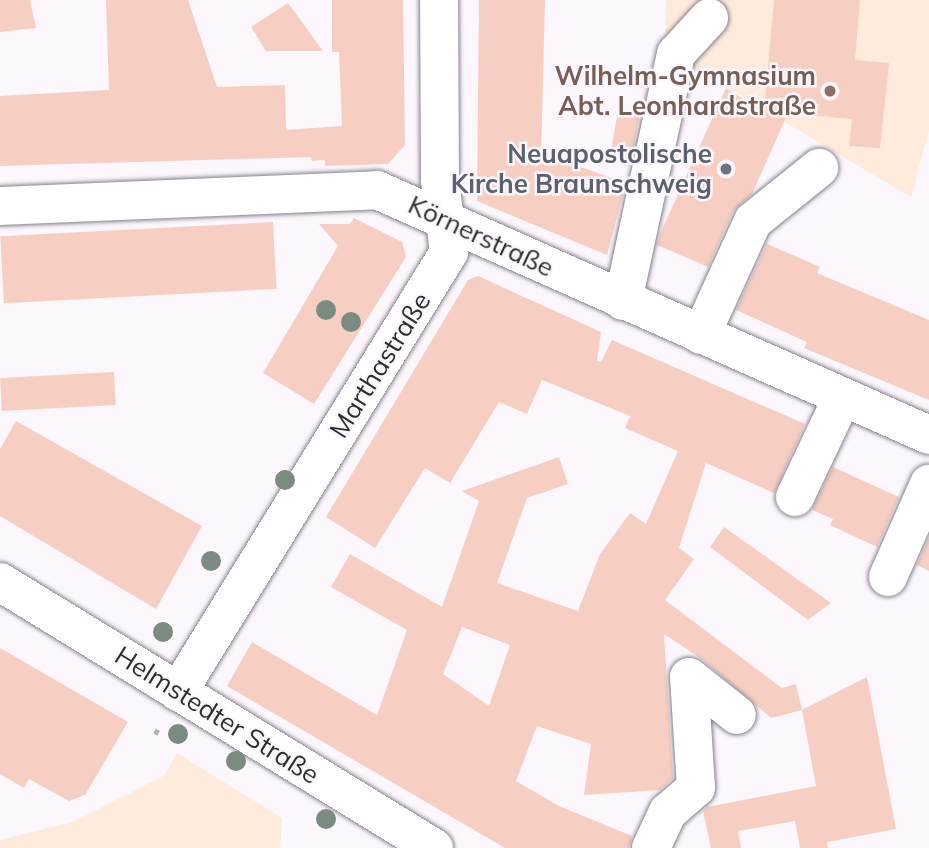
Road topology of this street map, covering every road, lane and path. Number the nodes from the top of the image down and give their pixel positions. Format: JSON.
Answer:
{"nodes":[{"id":1,"x":439,"y":0,"type":"edge"},
{"id":2,"x":709,"y":18,"type":"dead end"},
{"id":3,"x":819,"y":168,"type":"dead end"},
{"id":4,"x":0,"y":206,"type":"edge"},
{"id":5,"x":445,"y":219,"type":"junction"},
{"id":6,"x":623,"y":301,"type":"junction"},
{"id":7,"x":701,"y":335,"type":"junction"},
{"id":8,"x":842,"y":398,"type":"junction"},
{"id":9,"x":929,"y":435,"type":"edge"},
{"id":10,"x":929,"y":484,"type":"edge"},
{"id":11,"x":795,"y":497,"type":"dead end"},
{"id":12,"x":888,"y":577,"type":"dead end"},
{"id":13,"x":0,"y":582,"type":"edge"},
{"id":14,"x":178,"y":692,"type":"junction"},
{"id":15,"x":737,"y":715,"type":"dead end"},
{"id":16,"x":159,"y":727,"type":"dead end"},
{"id":17,"x":155,"y":734,"type":"dead end"},
{"id":18,"x":434,"y":848,"type":"edge"},
{"id":19,"x":651,"y":848,"type":"edge"}],
"edges":[{"from":1,"to":5,"type":"street","name":"Marthastraße"},
{"from":2,"to":6,"type":"street"},
{"from":3,"to":7,"type":"street"},
{"from":4,"to":5,"type":"street","name":"Körnerstraße"},
{"from":5,"to":6,"type":"street","name":"Körnerstraße"},
{"from":5,"to":14,"type":"street","name":"Marthastraße"},
{"from":6,"to":7,"type":"street","name":"Körnerstraße"},
{"from":7,"to":8,"type":"street","name":"Körnerstraße"},
{"from":8,"to":9,"type":"street","name":"Körnerstraße"},
{"from":8,"to":11,"type":"street"},
{"from":10,"to":12,"type":"street"},
{"from":13,"to":14,"type":"street","name":"Helmstedter Straße"},
{"from":14,"to":18,"type":"street","name":"Helmstedter Straße"},
{"from":15,"to":19,"type":"street"},
{"from":16,"to":17,"type":"path"}]}
